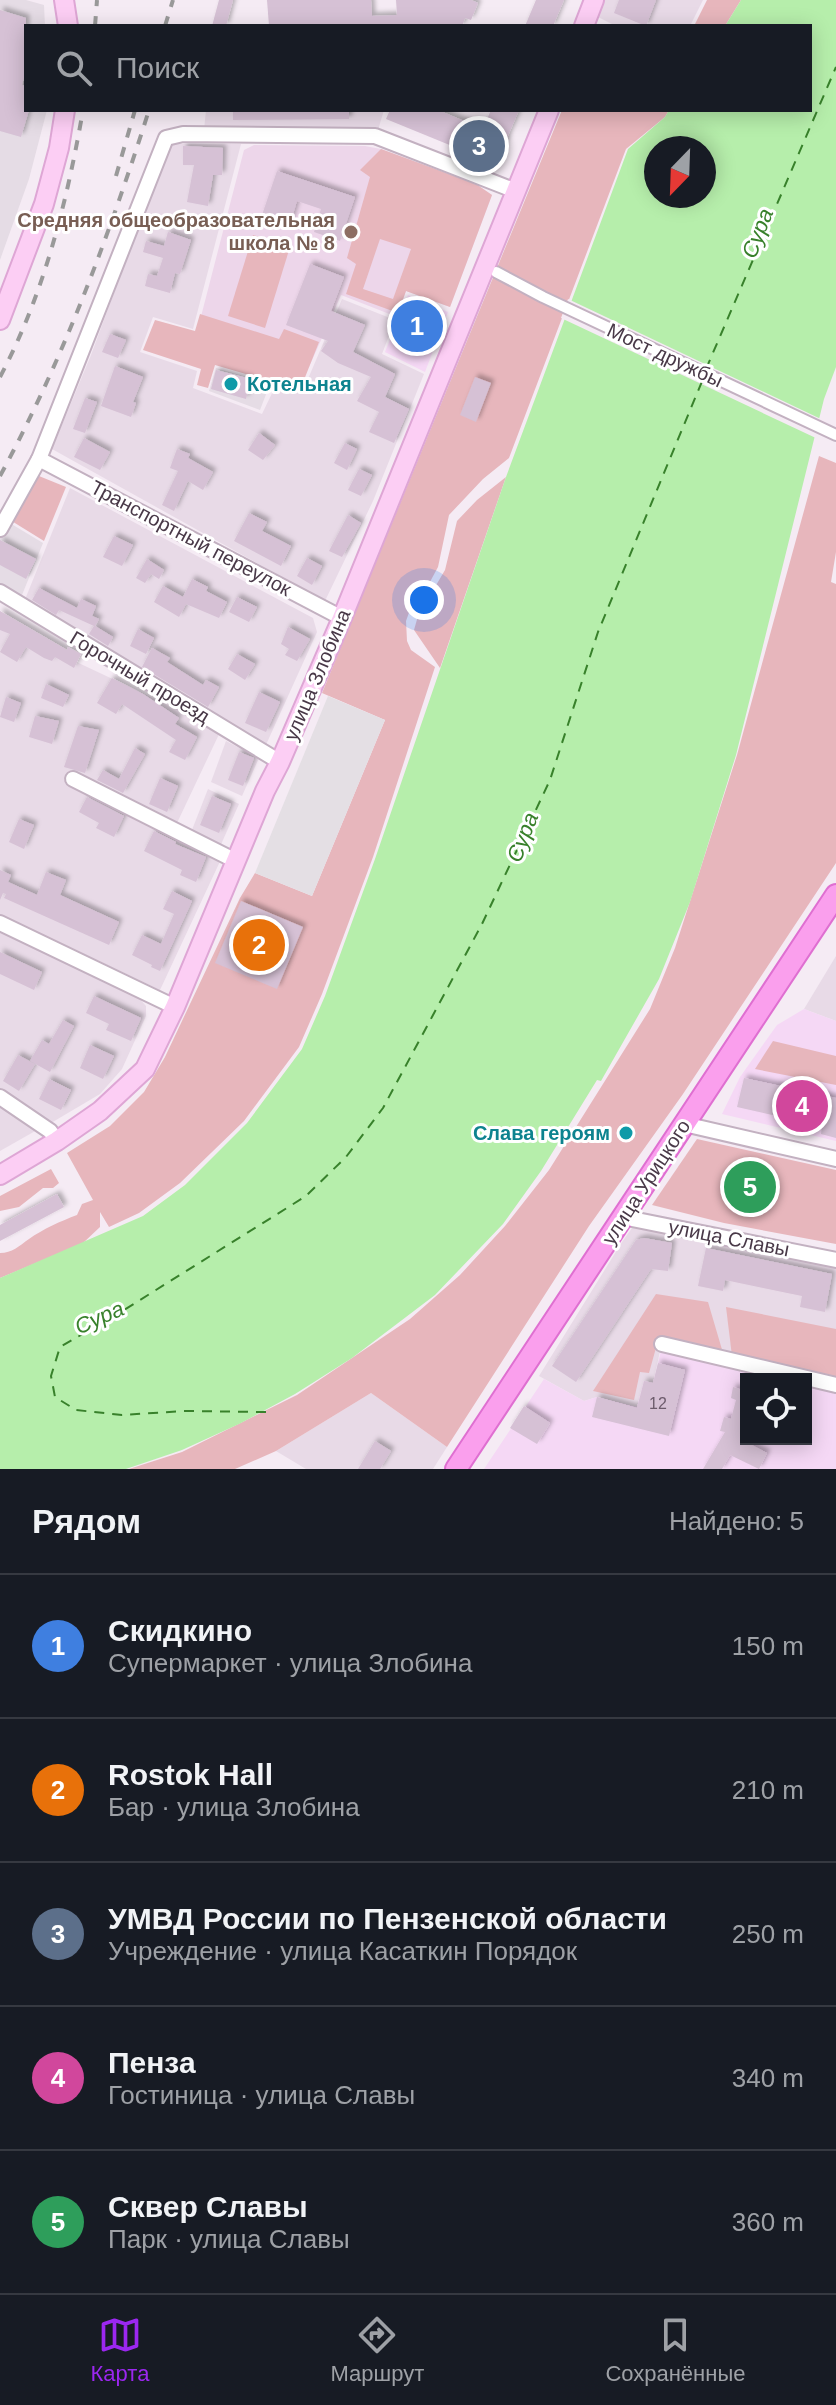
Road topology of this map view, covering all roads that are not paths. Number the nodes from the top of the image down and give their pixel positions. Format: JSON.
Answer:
{"nodes":[{"id":1,"x":64,"y":0,"type":"edge"},
{"id":2,"x":594,"y":0,"type":"edge"},
{"id":3,"x":68,"y":24,"type":"edge"},
{"id":4,"x":585,"y":24,"type":"edge"},
{"id":5,"x":65,"y":112,"type":"edge"},
{"id":6,"x":548,"y":112,"type":"edge"},
{"id":7,"x":516,"y":191,"type":"junction"},
{"id":8,"x":496,"y":272,"type":"dead end"},
{"id":9,"x":0,"y":320,"type":"edge"},
{"id":10,"x":836,"y":435,"type":"edge"},
{"id":11,"x":39,"y":459,"type":"junction"},
{"id":12,"x":0,"y":529,"type":"edge"},
{"id":13,"x":0,"y":592,"type":"edge"},
{"id":14,"x":342,"y":618,"type":"junction"},
{"id":15,"x":280,"y":762,"type":"junction"},
{"id":16,"x":73,"y":779,"type":"dead end"},
{"id":17,"x":236,"y":861,"type":"junction"},
{"id":18,"x":836,"y":895,"type":"edge"},
{"id":19,"x":0,"y":923,"type":"edge"},
{"id":20,"x":175,"y":1007,"type":"junction"},
{"id":21,"x":0,"y":1097,"type":"edge"},
{"id":22,"x":684,"y":1124,"type":"junction"},
{"id":23,"x":57,"y":1141,"type":"junction"},
{"id":24,"x":836,"y":1159,"type":"edge"},
{"id":25,"x":0,"y":1175,"type":"edge"},
{"id":26,"x":622,"y":1217,"type":"junction"},
{"id":27,"x":836,"y":1260,"type":"edge"},
{"id":28,"x":662,"y":1344,"type":"dead end"},
{"id":29,"x":836,"y":1385,"type":"edge"},
{"id":30,"x":456,"y":1469,"type":"edge"}],
"edges":[{"from":1,"to":3,"type":"main road"},
{"from":2,"to":4,"type":"main road"},
{"from":5,"to":9,"type":"main road"},
{"from":6,"to":7,"type":"main road","name":"улица Злобина"},
{"from":7,"to":11,"type":"street"},
{"from":7,"to":14,"type":"main road","name":"улица Злобина"},
{"from":8,"to":10,"type":"street","name":"Мост дружбы"},
{"from":11,"to":12,"type":"street"},
{"from":11,"to":14,"type":"street","name":"Транспортный переулок"},
{"from":13,"to":15,"type":"street","name":"Горочный проезд"},
{"from":14,"to":15,"type":"main road","name":"улица Злобина"},
{"from":15,"to":17,"type":"main road","name":"улица Злобина"},
{"from":16,"to":17,"type":"street"},
{"from":17,"to":20,"type":"main road","name":"улица Злобина"},
{"from":18,"to":22,"type":"main road","name":"улица Урицкого"},
{"from":19,"to":20,"type":"street"},
{"from":20,"to":23,"type":"main road","name":"улица Злобина"},
{"from":21,"to":23,"type":"street"},
{"from":22,"to":24,"type":"street"},
{"from":22,"to":26,"type":"main road","name":"улица Урицкого"},
{"from":23,"to":25,"type":"main road","name":"улица Злобина"},
{"from":26,"to":27,"type":"street","name":"улица Славы"},
{"from":26,"to":30,"type":"main road","name":"улица Урицкого"},
{"from":28,"to":29,"type":"street"}]}
